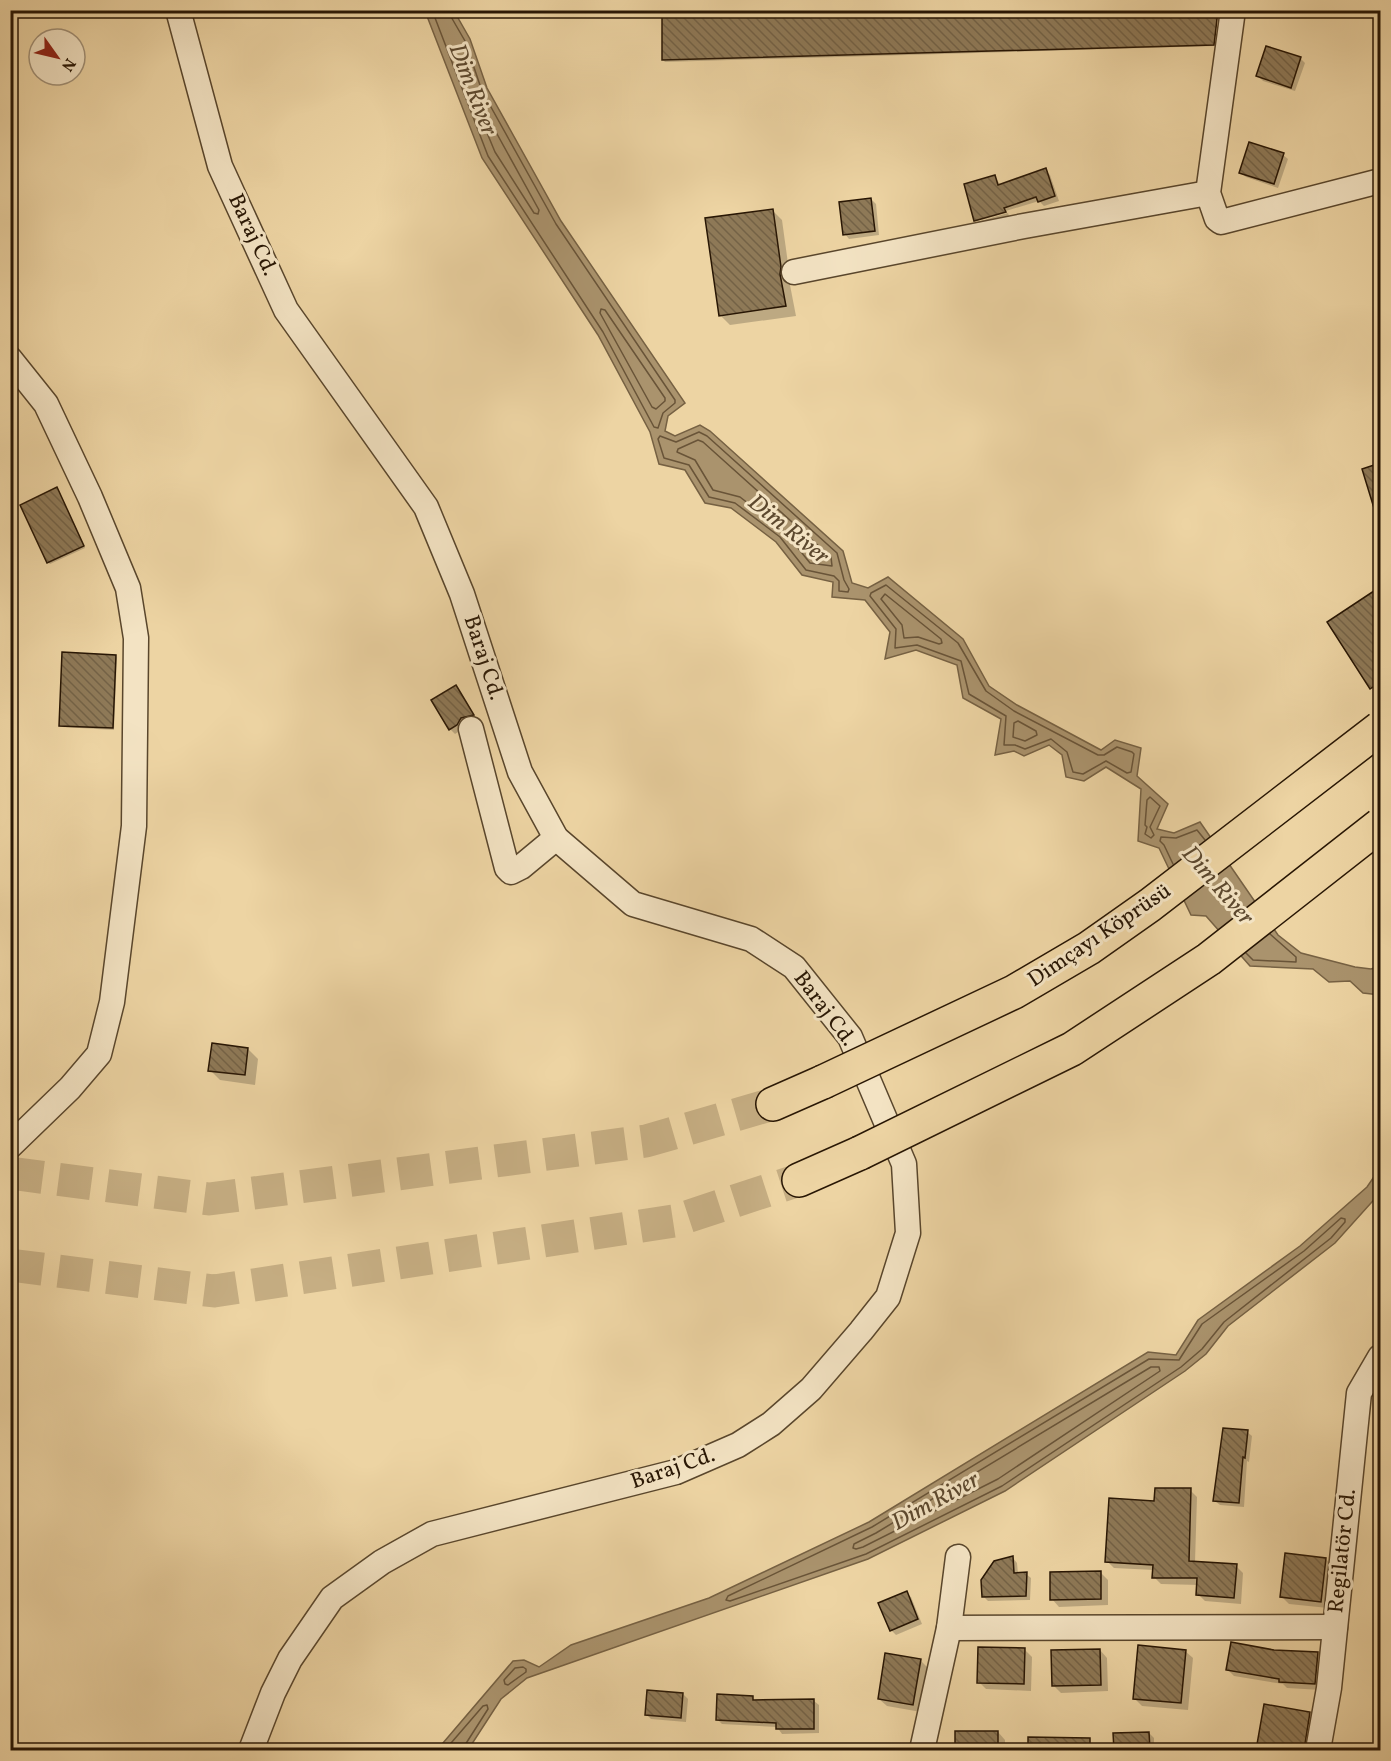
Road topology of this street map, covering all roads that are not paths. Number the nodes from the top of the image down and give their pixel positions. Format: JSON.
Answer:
{"nodes":[{"id":1,"x":178,"y":10,"type":"edge"},
{"id":2,"x":1233,"y":10,"type":"edge"},
{"id":3,"x":1380,"y":181,"type":"edge"},
{"id":4,"x":1208,"y":193,"type":"junction"},
{"id":5,"x":794,"y":272,"type":"dead end"},
{"id":6,"x":10,"y":359,"type":"edge"},
{"id":7,"x":1380,"y":728,"type":"edge"},
{"id":8,"x":471,"y":729,"type":"dead end"},
{"id":9,"x":1380,"y":825,"type":"edge"},
{"id":10,"x":556,"y":838,"type":"junction"},
{"id":11,"x":773,"y":1104,"type":"tunnel mouth"},
{"id":12,"x":10,"y":1146,"type":"edge"},
{"id":13,"x":799,"y":1180,"type":"tunnel mouth"},
{"id":14,"x":1380,"y":1357,"type":"edge"},
{"id":15,"x":958,"y":1557,"type":"dead end"},
{"id":16,"x":1335,"y":1627,"type":"junction"},
{"id":17,"x":949,"y":1629,"type":"junction"},
{"id":18,"x":251,"y":1750,"type":"edge"},
{"id":19,"x":922,"y":1750,"type":"edge"},
{"id":20,"x":1318,"y":1750,"type":"edge"}],
"edges":[{"from":1,"to":10,"type":"street","name":"Baraj Cd."},
{"from":2,"to":4,"type":"street"},
{"from":3,"to":4,"type":"street"},
{"from":4,"to":5,"type":"street"},
{"from":6,"to":12,"type":"street"},
{"from":7,"to":11,"type":"highway","name":"Dimçayı Köprüsü","bridge":true},
{"from":8,"to":10,"type":"street"},
{"from":9,"to":13,"type":"highway","bridge":true},
{"from":10,"to":18,"type":"street","name":"Baraj Cd."},
{"from":14,"to":16,"type":"street","name":"Regilatör Cd."},
{"from":15,"to":17,"type":"street"},
{"from":16,"to":17,"type":"street"},
{"from":16,"to":20,"type":"street","name":"Regilatör Cd."},
{"from":17,"to":19,"type":"street"}]}
